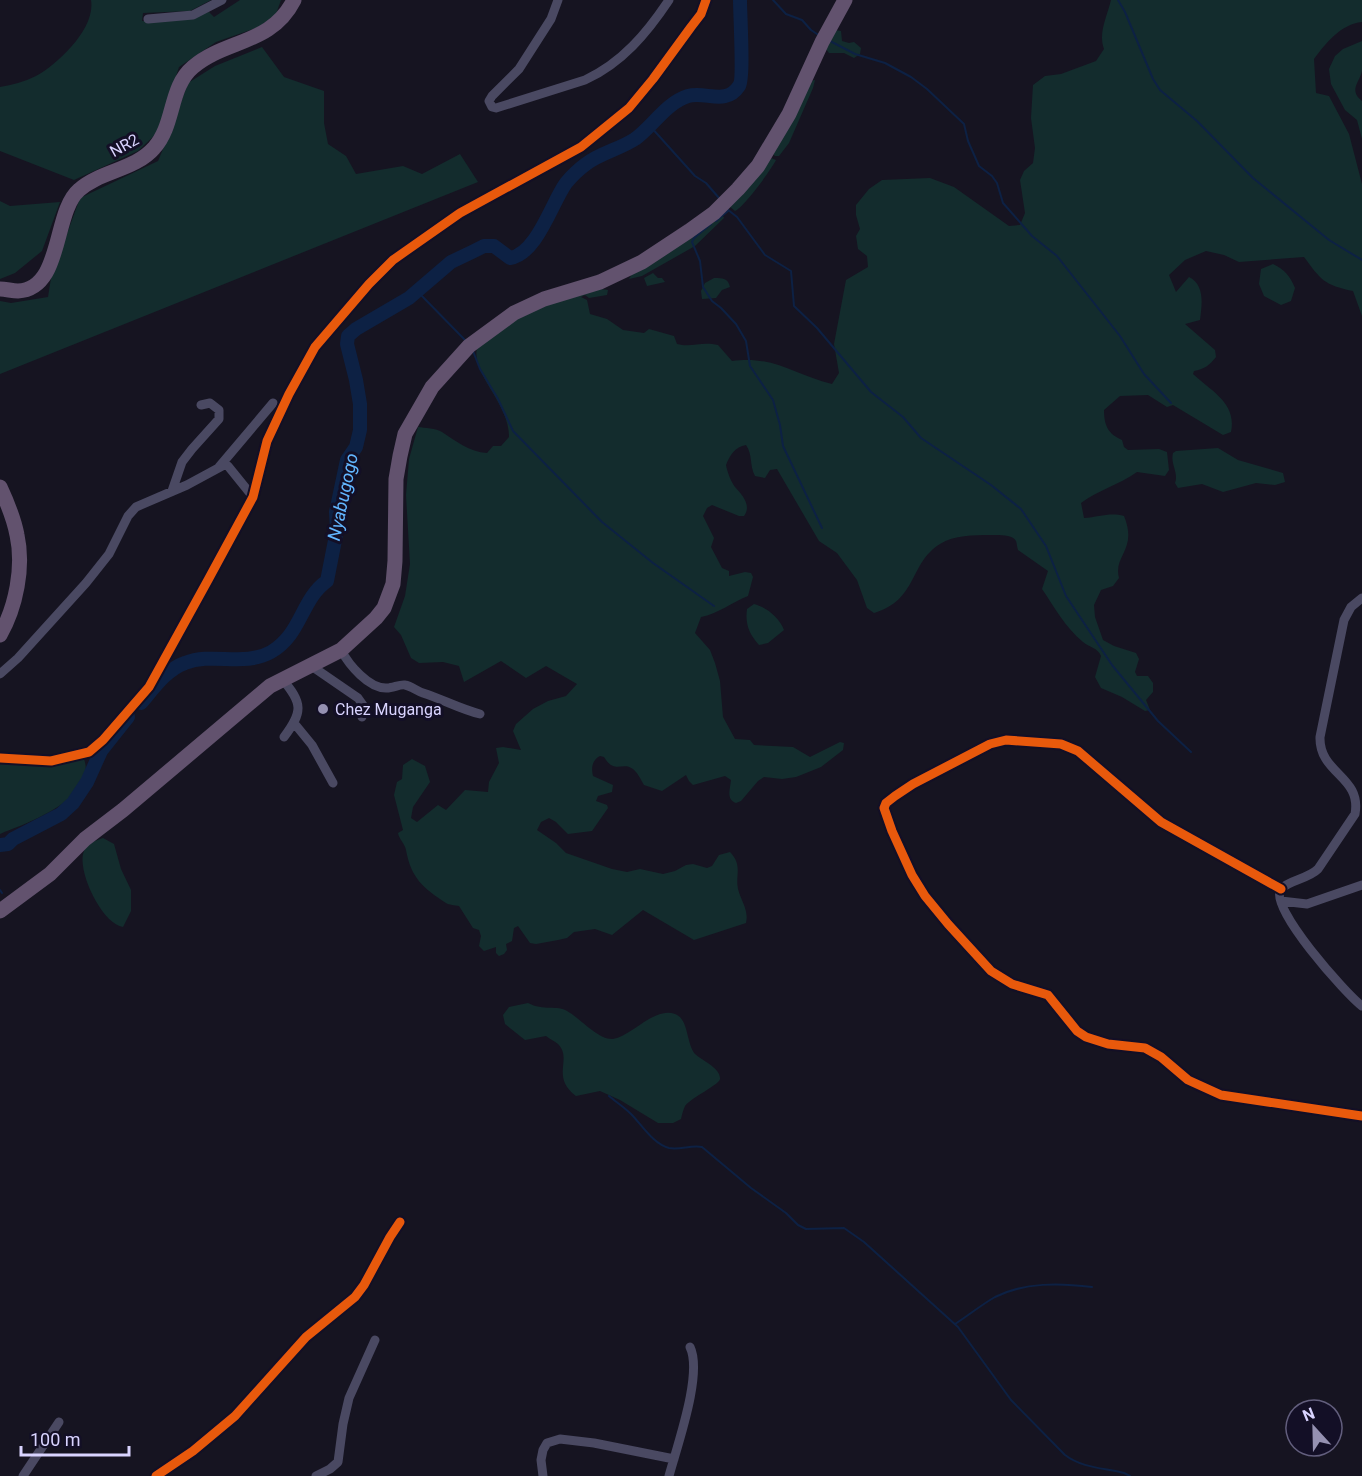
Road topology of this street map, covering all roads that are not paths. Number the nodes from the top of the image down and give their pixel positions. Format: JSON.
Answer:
{"nodes":[{"id":1,"x":222,"y":0,"type":"edge"},
{"id":2,"x":294,"y":0,"type":"edge"},
{"id":3,"x":558,"y":0,"type":"edge"},
{"id":4,"x":669,"y":0,"type":"edge"},
{"id":5,"x":706,"y":0,"type":"edge"},
{"id":6,"x":845,"y":0,"type":"edge"},
{"id":7,"x":148,"y":19,"type":"dead end"},
{"id":8,"x":0,"y":289,"type":"edge"},
{"id":9,"x":273,"y":403,"type":"dead end"},
{"id":10,"x":201,"y":405,"type":"dead end"},
{"id":11,"x":219,"y":467,"type":"junction"},
{"id":12,"x":0,"y":487,"type":"edge"},
{"id":13,"x":172,"y":491,"type":"junction"},
{"id":14,"x":253,"y":497,"type":"junction"},
{"id":15,"x":1362,"y":598,"type":"edge"},
{"id":16,"x":0,"y":635,"type":"edge"},
{"id":17,"x":341,"y":650,"type":"junction"},
{"id":18,"x":310,"y":665,"type":"junction"},
{"id":19,"x":0,"y":674,"type":"edge"},
{"id":20,"x":282,"y":679,"type":"junction"},
{"id":21,"x":480,"y":714,"type":"dead end"},
{"id":22,"x":362,"y":717,"type":"dead end"},
{"id":23,"x":294,"y":723,"type":"junction"},
{"id":24,"x":284,"y":737,"type":"dead end"},
{"id":25,"x":0,"y":758,"type":"edge"},
{"id":26,"x":333,"y":783,"type":"dead end"},
{"id":27,"x":1362,"y":885,"type":"edge"},
{"id":28,"x":1281,"y":889,"type":"junction"},
{"id":29,"x":1281,"y":901,"type":"junction"},
{"id":30,"x":0,"y":911,"type":"edge"},
{"id":31,"x":1362,"y":1006,"type":"edge"},
{"id":32,"x":1362,"y":1116,"type":"edge"},
{"id":33,"x":400,"y":1222,"type":"dead end"},
{"id":34,"x":375,"y":1340,"type":"dead end"},
{"id":35,"x":690,"y":1347,"type":"dead end"},
{"id":36,"x":59,"y":1422,"type":"dead end"},
{"id":37,"x":674,"y":1459,"type":"junction"},
{"id":38,"x":23,"y":1476,"type":"edge"},
{"id":39,"x":156,"y":1476,"type":"edge"},
{"id":40,"x":316,"y":1476,"type":"edge"},
{"id":41,"x":543,"y":1476,"type":"edge"},
{"id":42,"x":669,"y":1476,"type":"edge"}],
"edges":[{"from":1,"to":7,"type":"street"},
{"from":2,"to":8,"type":"highway","name":"NR2","number":"NR2"},
{"from":3,"to":4,"type":"street"},
{"from":5,"to":14,"type":"street"},
{"from":6,"to":17,"type":"highway"},
{"from":9,"to":11,"type":"street"},
{"from":10,"to":13,"type":"street"},
{"from":11,"to":13,"type":"street"},
{"from":11,"to":14,"type":"street"},
{"from":12,"to":16,"type":"highway"},
{"from":13,"to":19,"type":"street"},
{"from":14,"to":25,"type":"street"},
{"from":15,"to":28,"type":"street"},
{"from":17,"to":18,"type":"highway"},
{"from":17,"to":21,"type":"street"},
{"from":18,"to":20,"type":"highway"},
{"from":18,"to":22,"type":"street"},
{"from":20,"to":23,"type":"street"},
{"from":20,"to":30,"type":"highway"},
{"from":23,"to":24,"type":"street"},
{"from":23,"to":26,"type":"street"},
{"from":27,"to":29,"type":"street"},
{"from":28,"to":29,"type":"street"},
{"from":28,"to":32,"type":"street"},
{"from":29,"to":31,"type":"street"},
{"from":33,"to":39,"type":"street"},
{"from":34,"to":40,"type":"street"},
{"from":35,"to":37,"type":"street"},
{"from":36,"to":38,"type":"street"},
{"from":37,"to":41,"type":"street"},
{"from":37,"to":42,"type":"street"}]}
